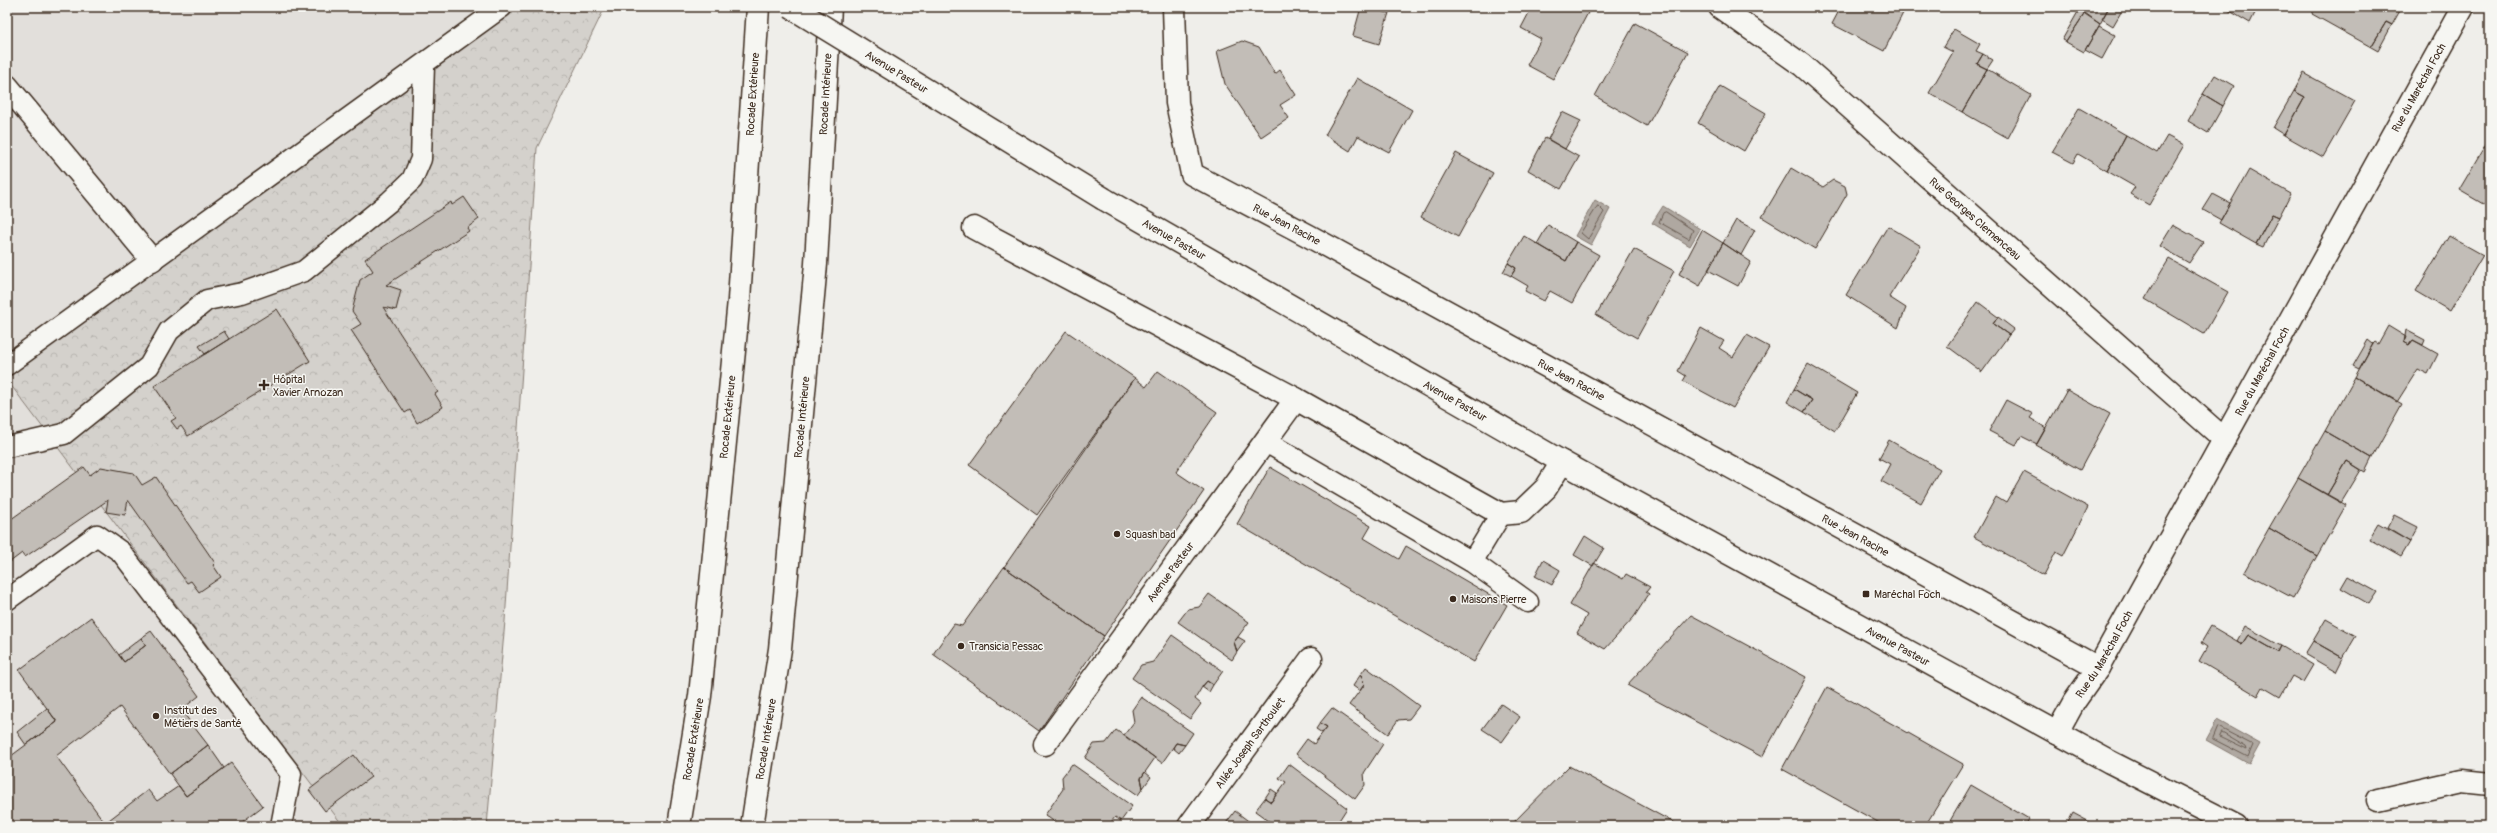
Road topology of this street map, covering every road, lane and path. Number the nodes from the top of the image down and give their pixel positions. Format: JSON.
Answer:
{"nodes":[{"id":1,"x":502,"y":7,"type":"edge"},
{"id":2,"x":758,"y":7,"type":"edge"},
{"id":3,"x":791,"y":7,"type":"edge"},
{"id":4,"x":830,"y":7,"type":"edge"},
{"id":5,"x":1174,"y":7,"type":"edge"},
{"id":6,"x":1720,"y":7,"type":"edge"},
{"id":7,"x":2463,"y":7,"type":"edge"},
{"id":8,"x":424,"y":65,"type":"junction"},
{"id":9,"x":7,"y":86,"type":"edge"},
{"id":10,"x":974,"y":228,"type":"dead end"},
{"id":11,"x":152,"y":260,"type":"junction"},
{"id":12,"x":7,"y":365,"type":"edge"},
{"id":13,"x":1296,"y":400,"type":"junction"},
{"id":14,"x":2224,"y":439,"type":"junction"},
{"id":15,"x":1266,"y":442,"type":"junction"},
{"id":16,"x":7,"y":447,"type":"edge"},
{"id":17,"x":1562,"y":462,"type":"junction"},
{"id":18,"x":1501,"y":514,"type":"junction"},
{"id":19,"x":1472,"y":562,"type":"junction"},
{"id":20,"x":7,"y":600,"type":"edge"},
{"id":21,"x":1528,"y":602,"type":"dead end"},
{"id":22,"x":1311,"y":659,"type":"dead end"},
{"id":23,"x":2098,"y":668,"type":"junction"},
{"id":24,"x":2057,"y":733,"type":"junction"},
{"id":25,"x":1045,"y":744,"type":"dead end"},
{"id":26,"x":2490,"y":784,"type":"edge"},
{"id":27,"x":2378,"y":800,"type":"dead end"},
{"id":28,"x":281,"y":826,"type":"edge"},
{"id":29,"x":679,"y":826,"type":"edge"},
{"id":30,"x":752,"y":826,"type":"edge"},
{"id":31,"x":1189,"y":826,"type":"edge"},
{"id":32,"x":2236,"y":826,"type":"edge"}],
"edges":[{"from":1,"to":8,"type":"lane"},
{"from":2,"to":29,"type":"main road","name":"Rocade Extérieure"},
{"from":3,"to":17,"type":"main road","name":"Avenue Pasteur","bridge":true},
{"from":4,"to":30,"type":"main road","name":"Rocade Intérieure"},
{"from":5,"to":23,"type":"main road","name":"Rue Jean Racine"},
{"from":6,"to":14,"type":"main road","name":"Rue Georges Clemenceau"},
{"from":7,"to":14,"type":"main road","name":"Rue du Maréchal Foch"},
{"from":8,"to":11,"type":"lane"},
{"from":8,"to":16,"type":"lane"},
{"from":9,"to":11,"type":"main road"},
{"from":10,"to":13,"type":"main road"},
{"from":11,"to":12,"type":"lane"},
{"from":13,"to":15,"type":"main road","name":"Avenue Pasteur"},
{"from":13,"to":18,"type":"main road"},
{"from":14,"to":23,"type":"main road","name":"Rue du Maréchal Foch"},
{"from":15,"to":19,"type":"lane"},
{"from":15,"to":25,"type":"main road","name":"Avenue Pasteur"},
{"from":17,"to":18,"type":"main road"},
{"from":17,"to":24,"type":"main road","name":"Avenue Pasteur"},
{"from":18,"to":19,"type":"lane"},
{"from":19,"to":21,"type":"lane"},
{"from":20,"to":28,"type":"lane"},
{"from":22,"to":31,"type":"main road","name":"Allée Joseph Sarthoulet"},
{"from":23,"to":24,"type":"main road","name":"Rue du Maréchal Foch"},
{"from":24,"to":32,"type":"main road","name":"Avenue Pasteur"},
{"from":26,"to":27,"type":"main road"}]}
